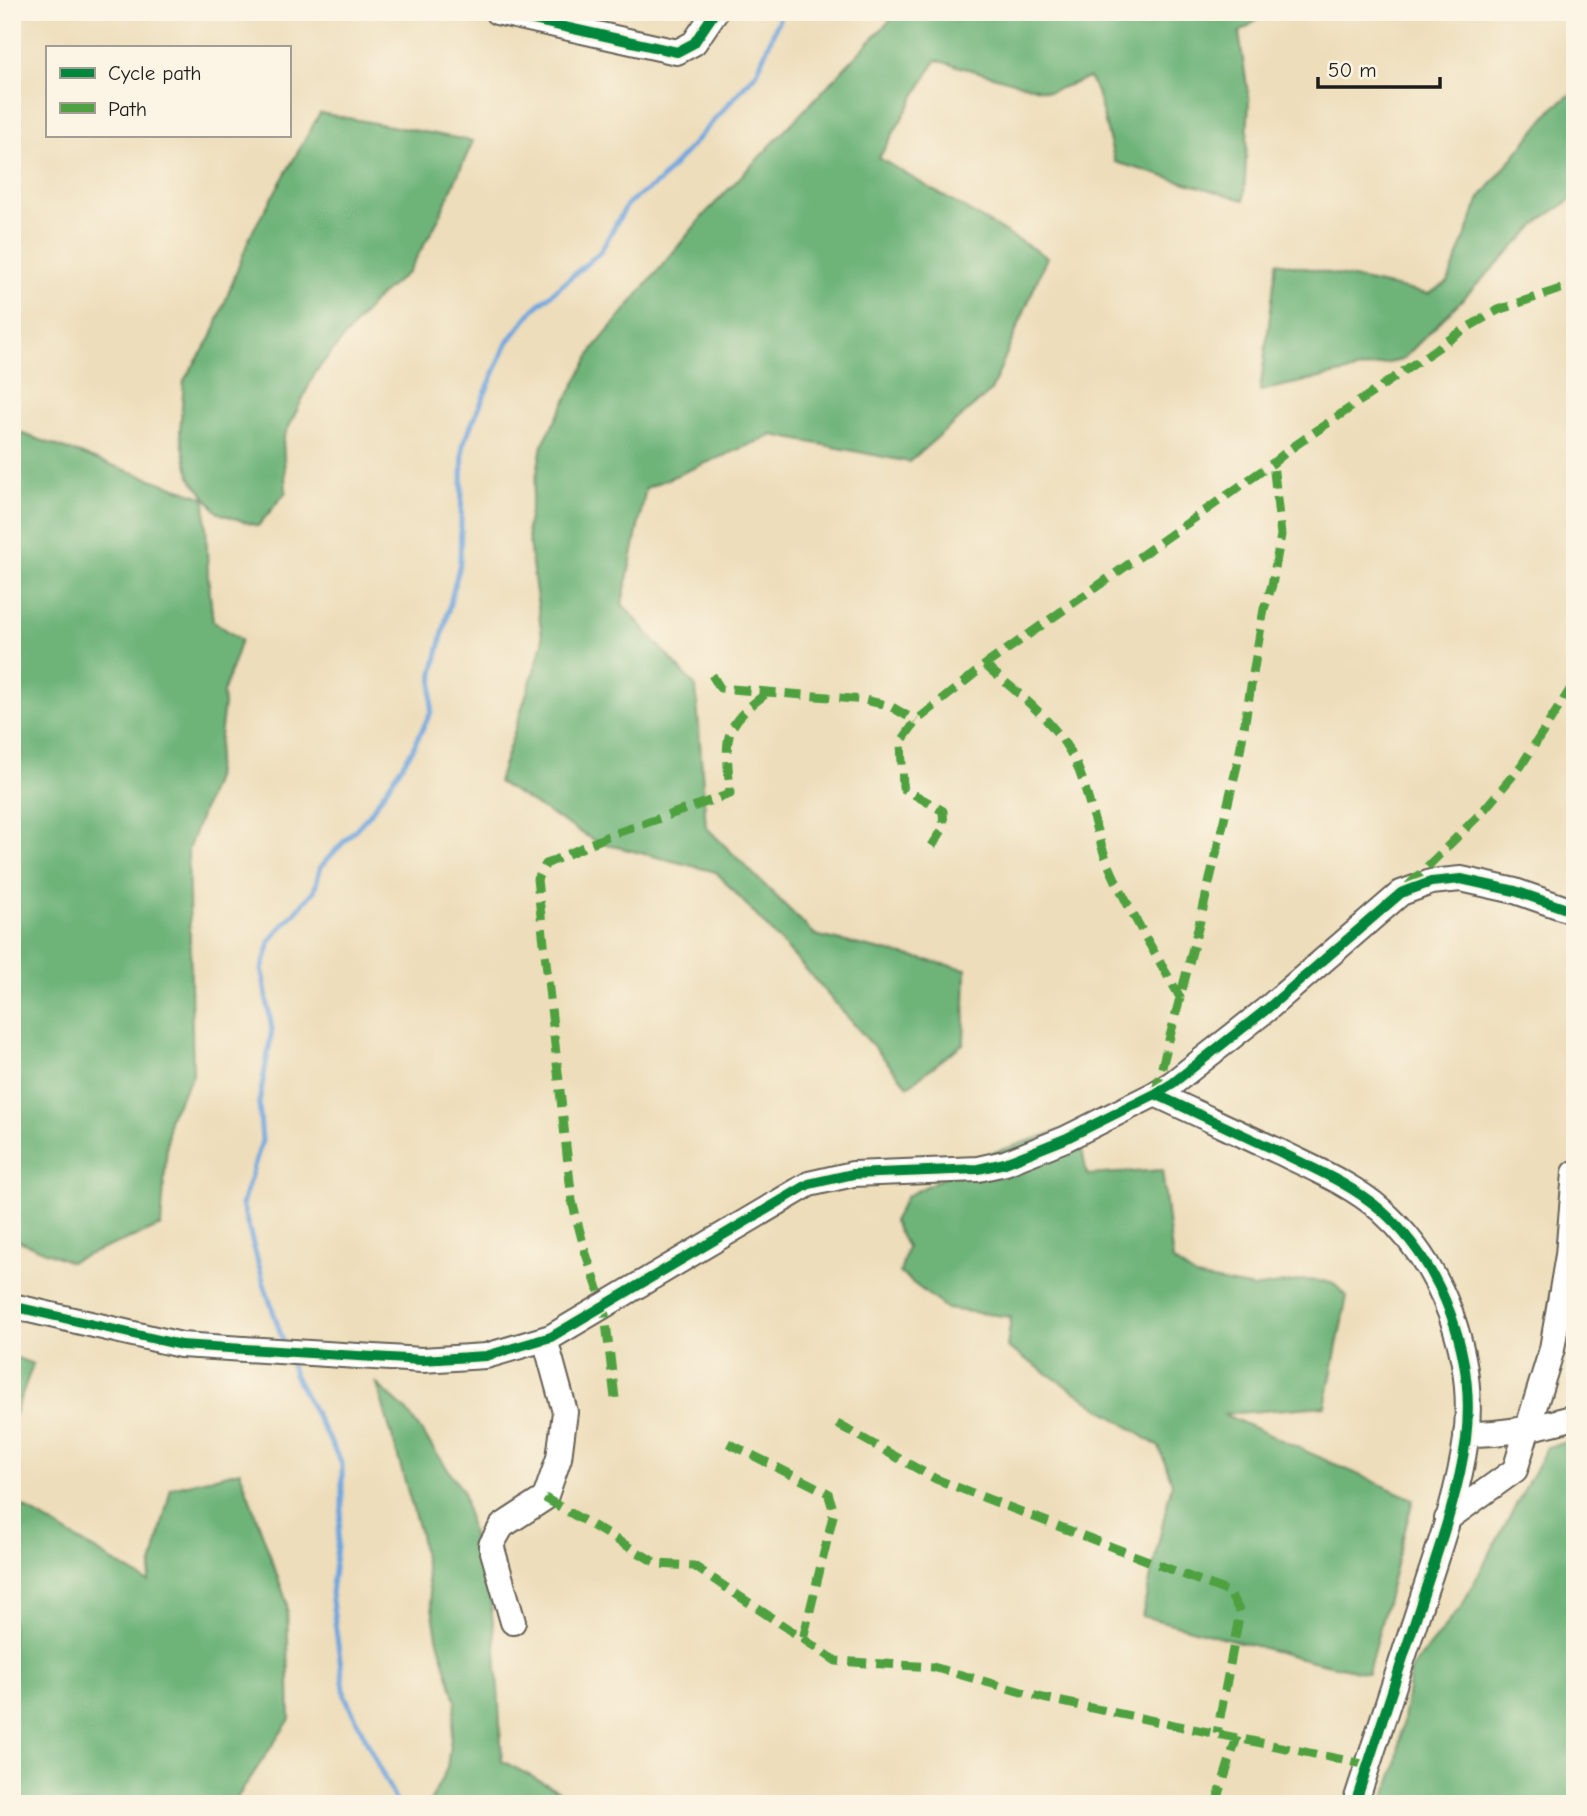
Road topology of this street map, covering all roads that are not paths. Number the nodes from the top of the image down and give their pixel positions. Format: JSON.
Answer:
{"nodes":[{"id":1,"x":715,"y":12,"type":"edge"},
{"id":2,"x":514,"y":14,"type":"edge"},
{"id":3,"x":1575,"y":912,"type":"edge"},
{"id":4,"x":1155,"y":1094,"type":"junction"},
{"id":5,"x":1575,"y":1173,"type":"edge"},
{"id":6,"x":12,"y":1306,"type":"edge"},
{"id":7,"x":545,"y":1339,"type":"junction"},
{"id":8,"x":1575,"y":1417,"type":"edge"},
{"id":9,"x":1527,"y":1430,"type":"junction"},
{"id":10,"x":1466,"y":1434,"type":"junction"},
{"id":11,"x":1447,"y":1520,"type":"junction"},
{"id":12,"x":513,"y":1622,"type":"dead end"},
{"id":13,"x":1355,"y":1804,"type":"edge"}],
"edges":[{"from":1,"to":2,"type":"street"},
{"from":3,"to":4,"type":"street"},
{"from":4,"to":7,"type":"street"},
{"from":4,"to":10,"type":"street"},
{"from":5,"to":9,"type":"street"},
{"from":6,"to":7,"type":"street"},
{"from":7,"to":12,"type":"street"},
{"from":8,"to":9,"type":"street"},
{"from":9,"to":10,"type":"street"},
{"from":9,"to":11,"type":"street"},
{"from":10,"to":11,"type":"street"},
{"from":11,"to":13,"type":"street"}]}
